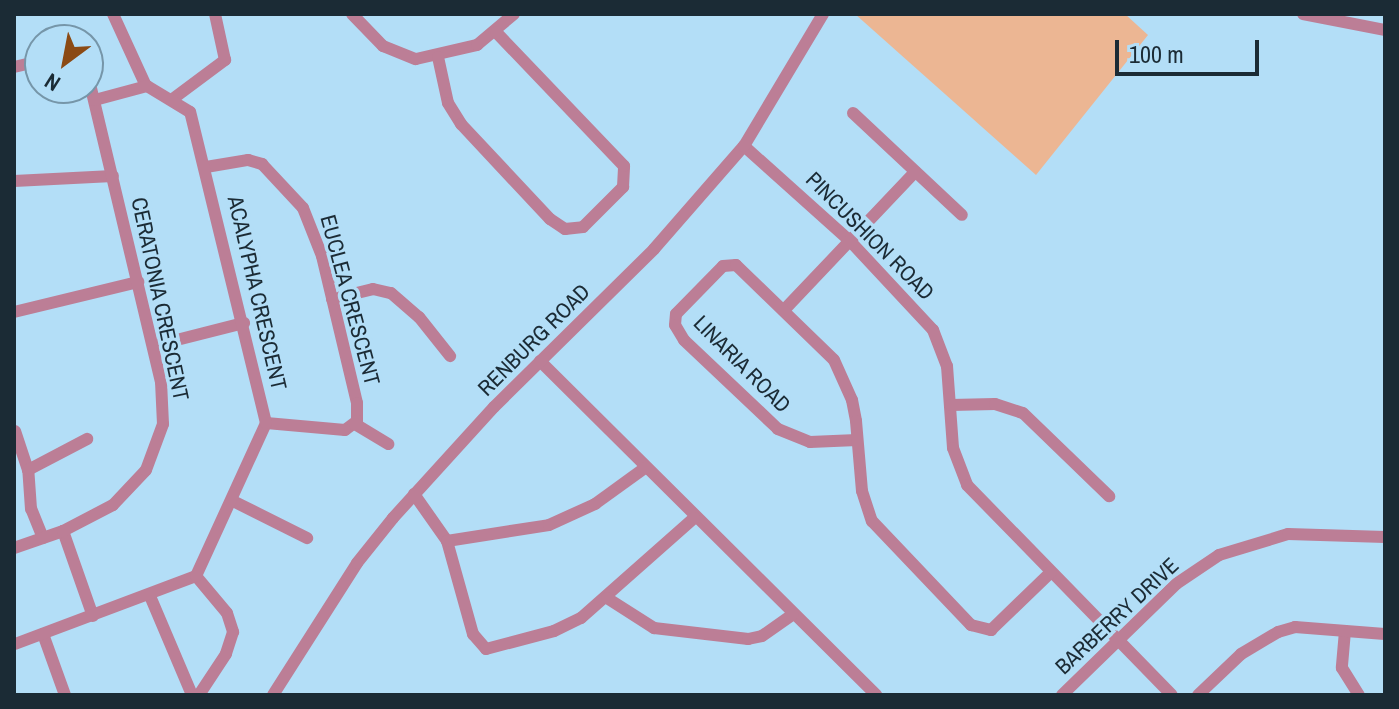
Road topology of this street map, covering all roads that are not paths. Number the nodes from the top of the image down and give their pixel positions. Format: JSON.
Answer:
{"nodes":[{"id":1,"x":113,"y":14,"type":"edge"},
{"id":2,"x":215,"y":14,"type":"edge"},
{"id":3,"x":514,"y":14,"type":"edge"},
{"id":4,"x":823,"y":14,"type":"edge"},
{"id":5,"x":1303,"y":14,"type":"edge"},
{"id":6,"x":357,"y":16,"type":"edge"},
{"id":7,"x":1385,"y":30,"type":"edge"},
{"id":8,"x":496,"y":32,"type":"junction"},
{"id":9,"x":438,"y":57,"type":"junction"},
{"id":10,"x":146,"y":86,"type":"junction"},
{"id":11,"x":104,"y":98,"type":"edge"},
{"id":12,"x":174,"y":98,"type":"junction"},
{"id":13,"x":96,"y":104,"type":"edge"},
{"id":14,"x":853,"y":113,"type":"dead end"},
{"id":15,"x":744,"y":146,"type":"junction"},
{"id":16,"x":206,"y":167,"type":"junction"},
{"id":17,"x":915,"y":172,"type":"junction"},
{"id":18,"x":113,"y":176,"type":"junction"},
{"id":19,"x":14,"y":181,"type":"edge"},
{"id":20,"x":962,"y":215,"type":"dead end"},
{"id":21,"x":850,"y":241,"type":"junction"},
{"id":22,"x":138,"y":282,"type":"junction"},
{"id":23,"x":332,"y":299,"type":"junction"},
{"id":24,"x":785,"y":309,"type":"junction"},
{"id":25,"x":14,"y":312,"type":"edge"},
{"id":26,"x":244,"y":323,"type":"junction"},
{"id":27,"x":153,"y":346,"type":"junction"},
{"id":28,"x":450,"y":356,"type":"dead end"},
{"id":29,"x":540,"y":361,"type":"junction"},
{"id":30,"x":951,"y":405,"type":"junction"},
{"id":31,"x":266,"y":423,"type":"junction"},
{"id":32,"x":355,"y":424,"type":"junction"},
{"id":33,"x":15,"y":431,"type":"edge"},
{"id":34,"x":87,"y":439,"type":"dead end"},
{"id":35,"x":857,"y":440,"type":"junction"},
{"id":36,"x":388,"y":444,"type":"dead end"},
{"id":37,"x":645,"y":468,"type":"junction"},
{"id":38,"x":28,"y":470,"type":"junction"},
{"id":39,"x":414,"y":494,"type":"junction"},
{"id":40,"x":1109,"y":496,"type":"dead end"},
{"id":41,"x":233,"y":501,"type":"junction"},
{"id":42,"x":694,"y":518,"type":"junction"},
{"id":43,"x":63,"y":531,"type":"junction"},
{"id":44,"x":1385,"y":537,"type":"edge"},
{"id":45,"x":43,"y":538,"type":"junction"},
{"id":46,"x":307,"y":538,"type":"dead end"},
{"id":47,"x":447,"y":541,"type":"junction"},
{"id":48,"x":14,"y":548,"type":"edge"},
{"id":49,"x":1051,"y":572,"type":"junction"},
{"id":50,"x":196,"y":576,"type":"junction"},
{"id":51,"x":150,"y":596,"type":"junction"},
{"id":52,"x":607,"y":598,"type":"junction"},
{"id":53,"x":792,"y":615,"type":"junction"},
{"id":54,"x":93,"y":616,"type":"junction"},
{"id":55,"x":1345,"y":631,"type":"junction"},
{"id":56,"x":43,"y":634,"type":"junction"},
{"id":57,"x":1385,"y":634,"type":"edge"},
{"id":58,"x":1118,"y":641,"type":"junction"},
{"id":59,"x":15,"y":644,"type":"edge"},
{"id":60,"x":65,"y":695,"type":"edge"},
{"id":61,"x":192,"y":695,"type":"edge"},
{"id":62,"x":199,"y":695,"type":"edge"},
{"id":63,"x":273,"y":695,"type":"edge"},
{"id":64,"x":876,"y":695,"type":"edge"},
{"id":65,"x":1062,"y":695,"type":"edge"},
{"id":66,"x":1172,"y":695,"type":"edge"},
{"id":67,"x":1198,"y":695,"type":"edge"},
{"id":68,"x":1359,"y":695,"type":"edge"}],
"edges":[{"from":1,"to":10,"type":"street"},
{"from":2,"to":12,"type":"street"},
{"from":3,"to":8,"type":"street"},
{"from":4,"to":15,"type":"street","name":"RENBURG ROAD"},
{"from":5,"to":7,"type":"street"},
{"from":6,"to":9,"type":"street"},
{"from":8,"to":9,"type":"street"},
{"from":8,"to":9,"type":"street"},
{"from":10,"to":11,"type":"street"},
{"from":10,"to":12,"type":"street"},
{"from":12,"to":16,"type":"street","name":"ACALYPHA CRESCENT"},
{"from":13,"to":18,"type":"street","name":"CERATONIA CRESCENT"},
{"from":14,"to":17,"type":"street"},
{"from":15,"to":21,"type":"street","name":"PINCUSHION ROAD"},
{"from":15,"to":29,"type":"street","name":"RENBURG ROAD"},
{"from":16,"to":23,"type":"street","name":"EUCLEA CRESCENT"},
{"from":16,"to":26,"type":"street","name":"ACALYPHA CRESCENT"},
{"from":17,"to":20,"type":"street"},
{"from":17,"to":21,"type":"street"},
{"from":18,"to":19,"type":"street"},
{"from":18,"to":22,"type":"street","name":"CERATONIA CRESCENT"},
{"from":21,"to":24,"type":"street"},
{"from":21,"to":30,"type":"street","name":"PINCUSHION ROAD"},
{"from":22,"to":25,"type":"street"},
{"from":22,"to":27,"type":"street","name":"CERATONIA CRESCENT"},
{"from":23,"to":28,"type":"street"},
{"from":23,"to":32,"type":"street","name":"EUCLEA CRESCENT"},
{"from":24,"to":35,"type":"street"},
{"from":24,"to":35,"type":"street","name":"LINARIA ROAD"},
{"from":26,"to":27,"type":"street"},
{"from":26,"to":31,"type":"street","name":"ACALYPHA CRESCENT"},
{"from":27,"to":43,"type":"street","name":"CERATONIA CRESCENT"},
{"from":29,"to":37,"type":"street"},
{"from":29,"to":39,"type":"street","name":"RENBURG ROAD"},
{"from":30,"to":40,"type":"street"},
{"from":30,"to":49,"type":"street","name":"PINCUSHION ROAD"},
{"from":31,"to":32,"type":"street"},
{"from":31,"to":41,"type":"street","name":"ACALYPHA CRESCENT"},
{"from":32,"to":36,"type":"street"},
{"from":33,"to":38,"type":"street"},
{"from":34,"to":38,"type":"street"},
{"from":35,"to":49,"type":"street"},
{"from":37,"to":42,"type":"street"},
{"from":37,"to":47,"type":"street"},
{"from":38,"to":45,"type":"street"},
{"from":39,"to":47,"type":"street"},
{"from":39,"to":63,"type":"street","name":"RENBURG ROAD"},
{"from":41,"to":46,"type":"street"},
{"from":41,"to":50,"type":"street","name":"ACALYPHA CRESCENT"},
{"from":42,"to":52,"type":"street"},
{"from":42,"to":53,"type":"street"},
{"from":43,"to":45,"type":"street","name":"CERATONIA CRESCENT"},
{"from":43,"to":54,"type":"street"},
{"from":44,"to":58,"type":"street","name":"BARBERRY DRIVE"},
{"from":45,"to":48,"type":"street","name":"CERATONIA CRESCENT"},
{"from":47,"to":52,"type":"street"},
{"from":49,"to":58,"type":"street","name":"PINCUSHION ROAD"},
{"from":50,"to":51,"type":"street"},
{"from":50,"to":62,"type":"street"},
{"from":51,"to":54,"type":"street"},
{"from":51,"to":61,"type":"street"},
{"from":52,"to":53,"type":"street"},
{"from":53,"to":64,"type":"street"},
{"from":54,"to":56,"type":"street"},
{"from":55,"to":57,"type":"street"},
{"from":55,"to":67,"type":"street"},
{"from":55,"to":68,"type":"street"},
{"from":56,"to":59,"type":"street"},
{"from":56,"to":60,"type":"street"},
{"from":58,"to":65,"type":"street","name":"BARBERRY DRIVE"},
{"from":58,"to":66,"type":"street","name":"PINCUSHION ROAD"}]}
